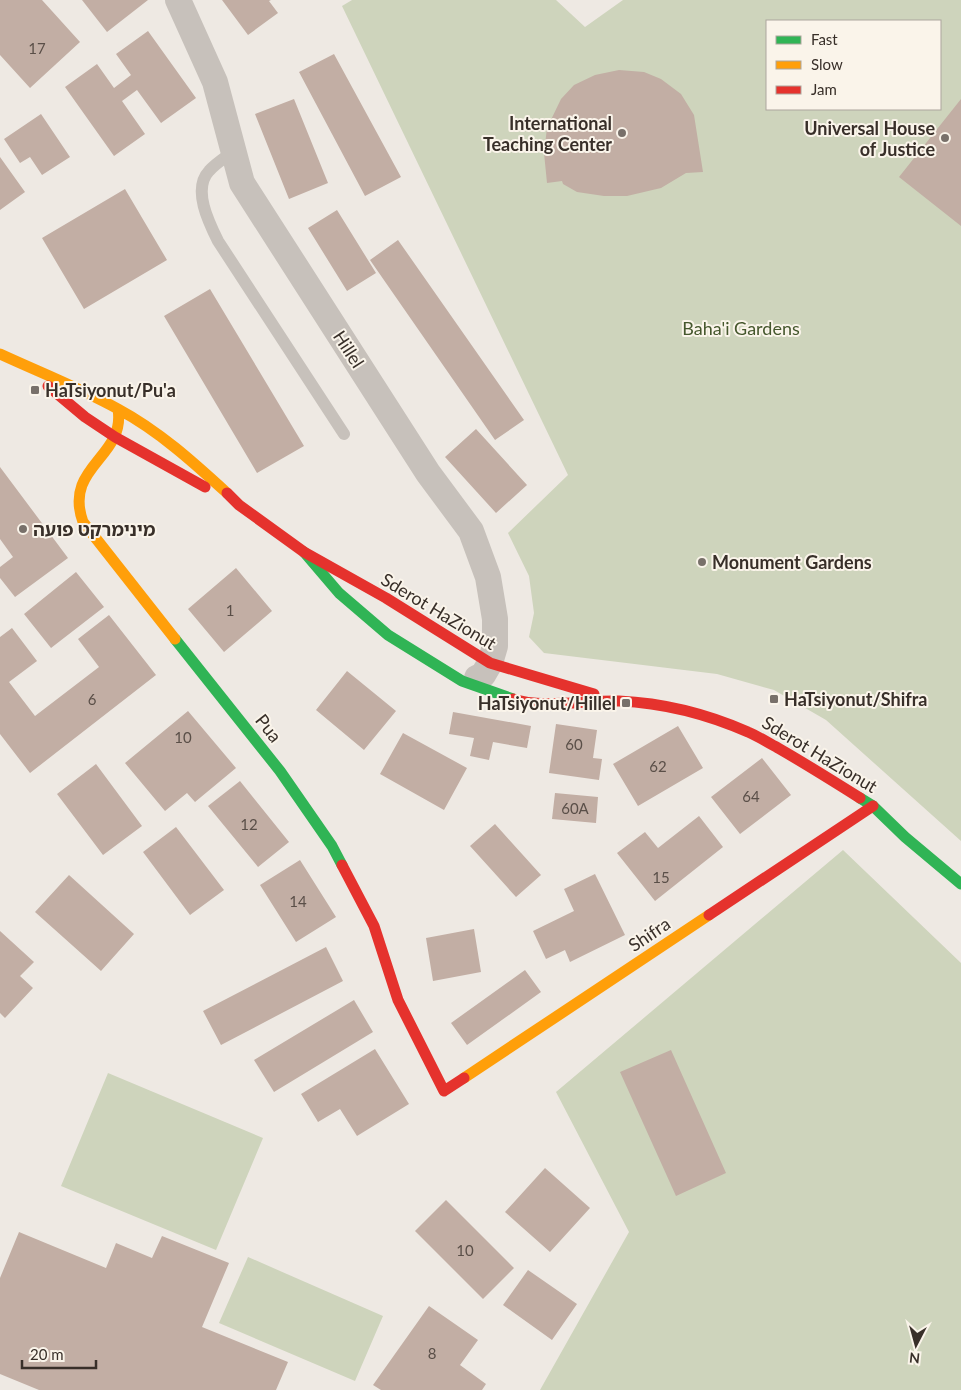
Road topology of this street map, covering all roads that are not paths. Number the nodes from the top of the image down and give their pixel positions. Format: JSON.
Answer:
{"nodes":[{"id":1,"x":178,"y":0,"type":"edge"},
{"id":2,"x":234,"y":151,"type":"junction"},
{"id":3,"x":0,"y":354,"type":"edge"},
{"id":4,"x":23,"y":367,"type":"junction"},
{"id":5,"x":118,"y":409,"type":"junction"},
{"id":6,"x":344,"y":434,"type":"dead end"},
{"id":7,"x":115,"y":438,"type":"junction"},
{"id":8,"x":239,"y":505,"type":"junction"},
{"id":9,"x":304,"y":552,"type":"junction"},
{"id":10,"x":490,"y":664,"type":"junction"},
{"id":11,"x":462,"y":681,"type":"junction"},
{"id":12,"x":619,"y":702,"type":"junction"},
{"id":13,"x":873,"y":806,"type":"junction"},
{"id":14,"x":905,"y":837,"type":"junction"},
{"id":15,"x":961,"y":884,"type":"edge"},
{"id":16,"x":961,"y":896,"type":"edge"},
{"id":17,"x":444,"y":1091,"type":"joint"}],
"edges":[{"from":1,"to":2,"type":"street","name":"Hillel"},
{"from":2,"to":6,"type":"lane"},
{"from":2,"to":10,"type":"street","name":"Hillel"},
{"from":3,"to":4,"type":"street","name":"Sderot HaZionut"},
{"from":4,"to":5,"type":"street","name":"Sderot HaZionut"},
{"from":4,"to":7,"type":"street","name":"Sderot HaZionut"},
{"from":5,"to":7,"type":"street","name":"Pua"},
{"from":5,"to":8,"type":"street","name":"Sderot HaZionut"},
{"from":7,"to":8,"type":"street","name":"Sderot HaZionut"},
{"from":7,"to":17,"type":"street","name":"Pua"},
{"from":8,"to":9,"type":"street","name":"Sderot HaZionut"},
{"from":9,"to":10,"type":"street","name":"Sderot HaZionut"},
{"from":9,"to":11,"type":"street","name":"Sderot HaZionut"},
{"from":10,"to":11,"type":"street"},
{"from":10,"to":12,"type":"street","name":"Sderot HaZionut"},
{"from":11,"to":12,"type":"street","name":"Sderot HaZionut"},
{"from":12,"to":13,"type":"street","name":"Sderot HaZionut"},
{"from":13,"to":14,"type":"street","name":"Sderot HaZionut"},
{"from":13,"to":17,"type":"street","name":"Shifra"},
{"from":14,"to":15,"type":"street","name":"Sderot HaZionut"},
{"from":14,"to":16,"type":"street","name":"Sderot HaZionut"}]}
